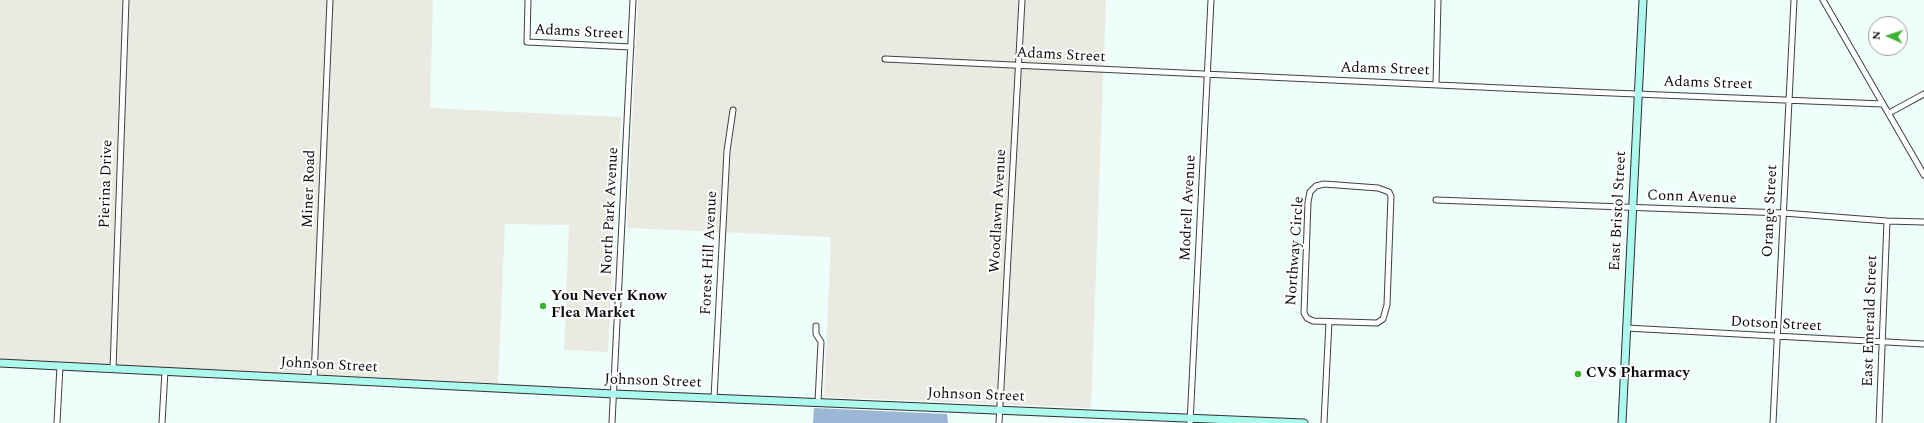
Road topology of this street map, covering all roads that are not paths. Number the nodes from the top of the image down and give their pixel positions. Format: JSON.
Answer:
{"nodes":[{"id":1,"x":126,"y":0,"type":"edge"},
{"id":2,"x":330,"y":0,"type":"edge"},
{"id":3,"x":528,"y":0,"type":"edge"},
{"id":4,"x":633,"y":0,"type":"edge"},
{"id":5,"x":1022,"y":0,"type":"edge"},
{"id":6,"x":1211,"y":0,"type":"edge"},
{"id":7,"x":1438,"y":0,"type":"edge"},
{"id":8,"x":1643,"y":0,"type":"edge"},
{"id":9,"x":1794,"y":0,"type":"edge"},
{"id":10,"x":1823,"y":0,"type":"edge"},
{"id":11,"x":631,"y":47,"type":"junction"},
{"id":12,"x":885,"y":59,"type":"dead end"},
{"id":13,"x":1019,"y":66,"type":"junction"},
{"id":14,"x":1208,"y":75,"type":"junction"},
{"id":15,"x":1436,"y":85,"type":"junction"},
{"id":16,"x":1638,"y":94,"type":"junction"},
{"id":17,"x":1924,"y":94,"type":"edge"},
{"id":18,"x":1789,"y":100,"type":"junction"},
{"id":19,"x":1884,"y":104,"type":"junction"},
{"id":20,"x":733,"y":110,"type":"dead end"},
{"id":21,"x":1889,"y":113,"type":"junction"},
{"id":22,"x":1924,"y":175,"type":"edge"},
{"id":23,"x":1436,"y":200,"type":"dead end"},
{"id":24,"x":1632,"y":208,"type":"junction"},
{"id":25,"x":1783,"y":213,"type":"junction"},
{"id":26,"x":1887,"y":221,"type":"junction"},
{"id":27,"x":1924,"y":222,"type":"edge"},
{"id":28,"x":1329,"y":322,"type":"junction"},
{"id":29,"x":816,"y":326,"type":"dead end"},
{"id":30,"x":1626,"y":328,"type":"junction"},
{"id":31,"x":1776,"y":337,"type":"junction"},
{"id":32,"x":1882,"y":342,"type":"junction"},
{"id":33,"x":1924,"y":344,"type":"edge"},
{"id":34,"x":0,"y":364,"type":"edge"},
{"id":35,"x":60,"y":366,"type":"junction"},
{"id":36,"x":113,"y":369,"type":"junction"},
{"id":37,"x":165,"y":371,"type":"junction"},
{"id":38,"x":314,"y":378,"type":"junction"},
{"id":39,"x":614,"y":394,"type":"junction"},
{"id":40,"x":714,"y":398,"type":"junction"},
{"id":41,"x":818,"y":402,"type":"junction"},
{"id":42,"x":999,"y":410,"type":"junction"},
{"id":43,"x":1190,"y":421,"type":"edge"},
{"id":44,"x":57,"y":423,"type":"edge"},
{"id":45,"x":162,"y":423,"type":"edge"},
{"id":46,"x":612,"y":423,"type":"edge"},
{"id":47,"x":999,"y":423,"type":"edge"},
{"id":48,"x":1304,"y":423,"type":"edge"},
{"id":49,"x":1324,"y":423,"type":"edge"},
{"id":50,"x":1622,"y":423,"type":"edge"},
{"id":51,"x":1773,"y":423,"type":"edge"},
{"id":52,"x":1878,"y":423,"type":"edge"}],
"edges":[{"from":1,"to":36,"type":"street","name":"Pierina Drive"},
{"from":2,"to":38,"type":"street","name":"Miner Road"},
{"from":3,"to":11,"type":"street","name":"Adams Street"},
{"from":4,"to":11,"type":"street","name":"North Park Avenue"},
{"from":5,"to":13,"type":"street","name":"Woodlawn Avenue"},
{"from":6,"to":14,"type":"street","name":"Modrell Avenue"},
{"from":7,"to":15,"type":"street"},
{"from":8,"to":16,"type":"street","name":"East Bristol Street"},
{"from":9,"to":18,"type":"street","name":"Orange Street"},
{"from":10,"to":19,"type":"street"},
{"from":11,"to":39,"type":"street","name":"North Park Avenue"},
{"from":12,"to":13,"type":"street","name":"Adams Street"},
{"from":13,"to":14,"type":"street","name":"Adams Street"},
{"from":13,"to":42,"type":"street","name":"Woodlawn Avenue"},
{"from":14,"to":15,"type":"street","name":"Adams Street"},
{"from":14,"to":43,"type":"street","name":"Modrell Avenue"},
{"from":15,"to":16,"type":"street","name":"Adams Street"},
{"from":16,"to":18,"type":"street","name":"Adams Street"},
{"from":16,"to":24,"type":"street","name":"East Bristol Street"},
{"from":17,"to":21,"type":"street"},
{"from":18,"to":19,"type":"street","name":"Adams Street"},
{"from":18,"to":25,"type":"street","name":"Orange Street"},
{"from":19,"to":21,"type":"street"},
{"from":20,"to":40,"type":"street","name":"Forest Hill Avenue"},
{"from":21,"to":22,"type":"street"},
{"from":23,"to":24,"type":"street","name":"Conn Avenue"},
{"from":24,"to":25,"type":"street","name":"Conn Avenue"},
{"from":24,"to":30,"type":"street","name":"East Bristol Street"},
{"from":25,"to":26,"type":"street","name":"Conn Avenue"},
{"from":25,"to":31,"type":"street","name":"Orange Street"},
{"from":26,"to":27,"type":"street","name":"Conn Avenue"},
{"from":26,"to":32,"type":"street","name":"East Emerald Street"},
{"from":28,"to":28,"type":"street","name":"Northway Circle"},
{"from":28,"to":49,"type":"street"},
{"from":29,"to":41,"type":"street"},
{"from":30,"to":31,"type":"street","name":"Dotson Street"},
{"from":30,"to":50,"type":"street","name":"East Bristol Street"},
{"from":31,"to":32,"type":"street","name":"Dotson Street"},
{"from":31,"to":51,"type":"street","name":"Orange Street"},
{"from":32,"to":33,"type":"street","name":"Dotson Street"},
{"from":32,"to":52,"type":"street","name":"East Emerald Street"},
{"from":34,"to":35,"type":"street","name":"Johnson Street"},
{"from":35,"to":36,"type":"street","name":"Johnson Street"},
{"from":35,"to":44,"type":"street"},
{"from":36,"to":37,"type":"street","name":"Johnson Street"},
{"from":37,"to":38,"type":"street","name":"Johnson Street"},
{"from":37,"to":45,"type":"street"},
{"from":38,"to":39,"type":"street","name":"Johnson Street"},
{"from":39,"to":40,"type":"street","name":"Johnson Street"},
{"from":39,"to":46,"type":"street","name":"North Park Avenue"},
{"from":40,"to":41,"type":"street","name":"Johnson Street"},
{"from":41,"to":42,"type":"street","name":"Johnson Street"},
{"from":42,"to":43,"type":"street","name":"Johnson Street"},
{"from":42,"to":47,"type":"street","name":"Woodlawn Avenue"},
{"from":43,"to":48,"type":"street","name":"Johnson Street"}]}
